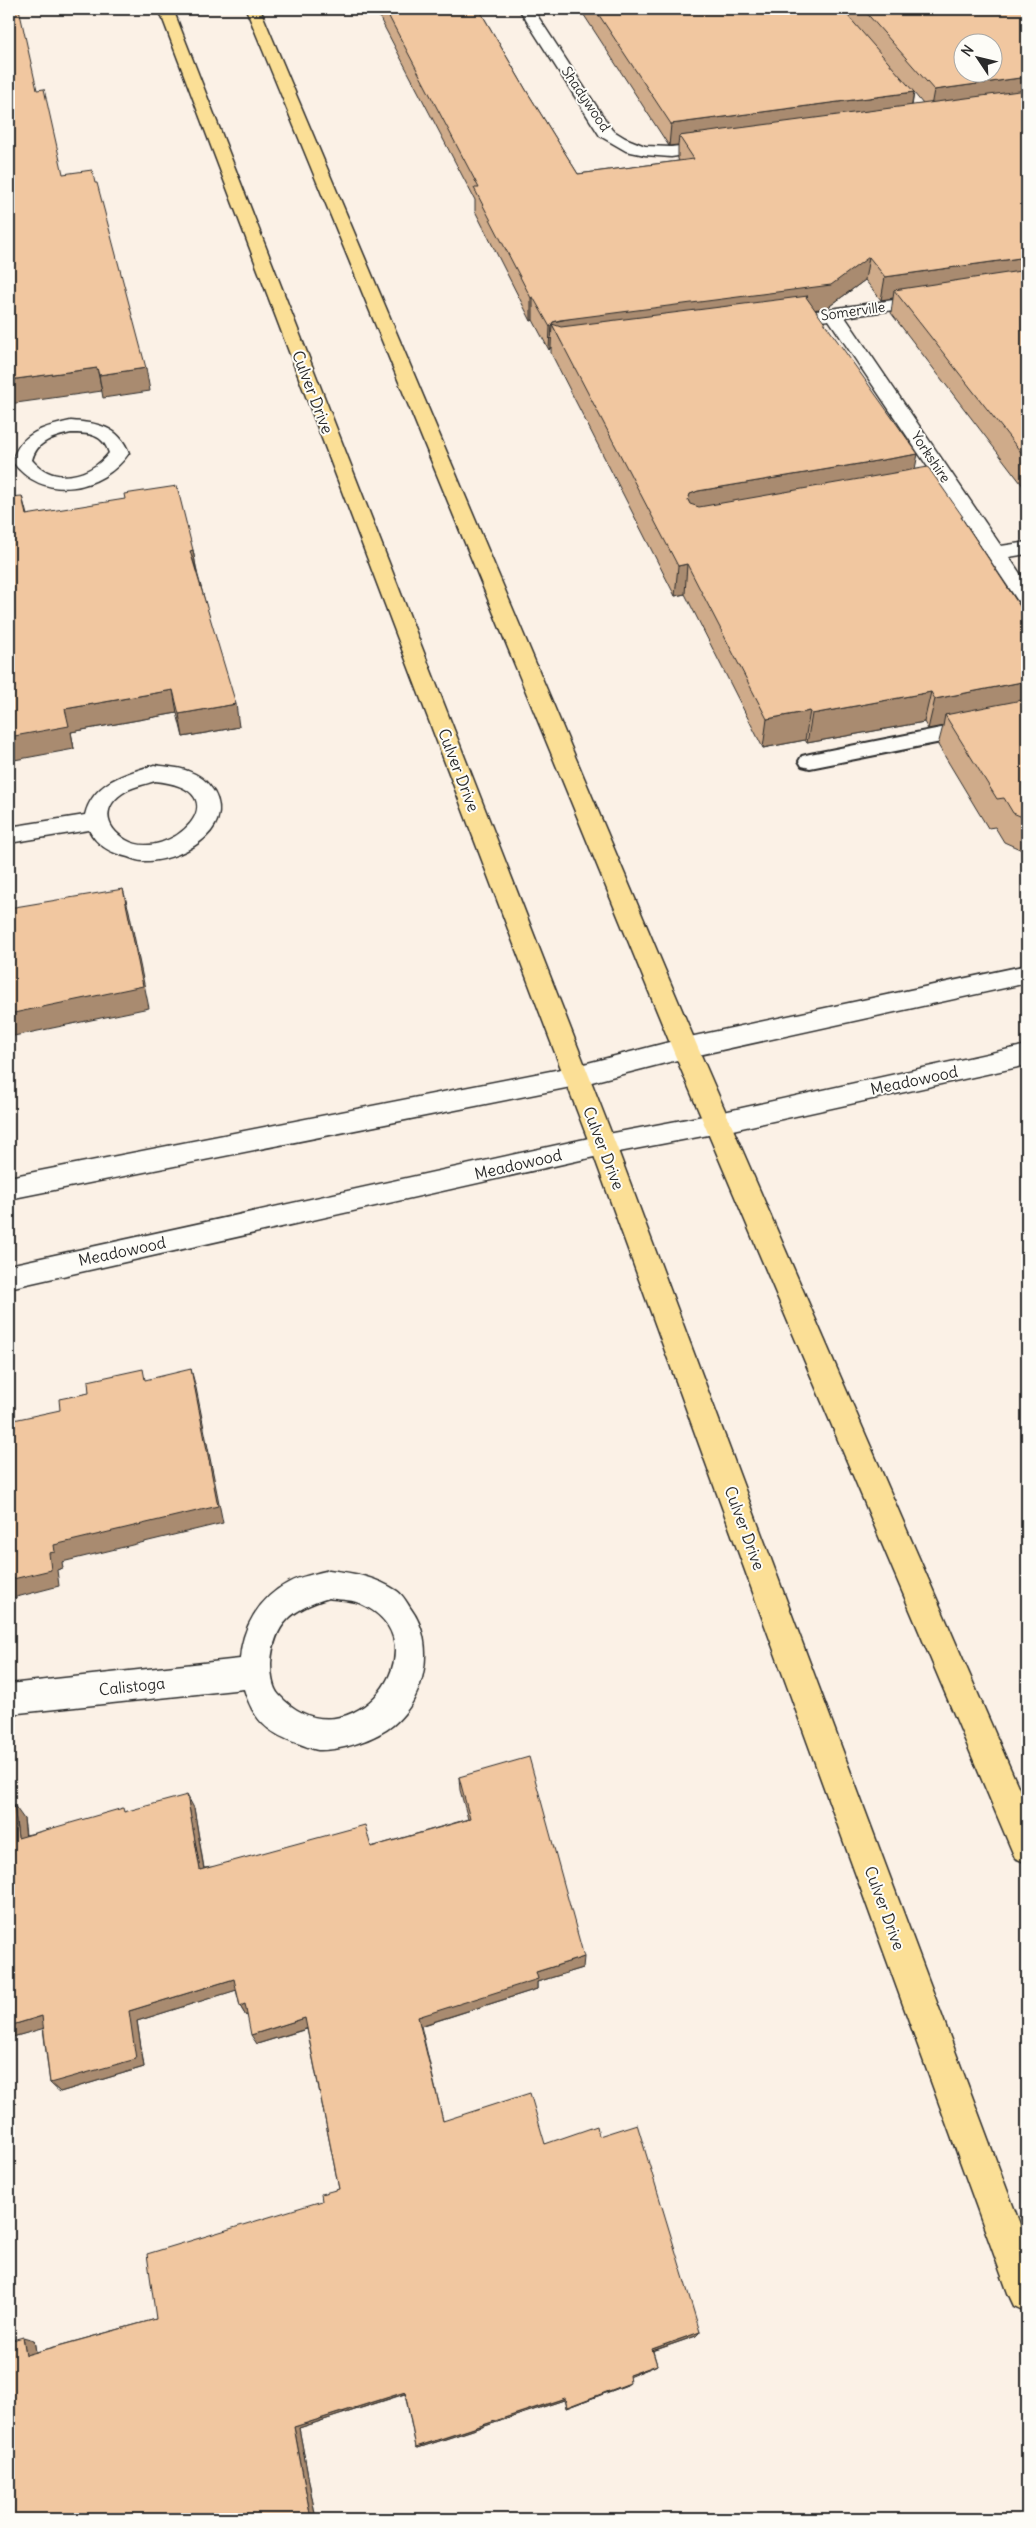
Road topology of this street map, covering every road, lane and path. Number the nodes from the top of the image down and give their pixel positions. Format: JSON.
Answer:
{"nodes":[{"id":1,"x":166,"y":9,"type":"edge"},
{"id":2,"x":254,"y":9,"type":"edge"},
{"id":3,"x":526,"y":9,"type":"edge"},
{"id":4,"x":730,"y":145,"type":"edge"},
{"id":5,"x":950,"y":297,"type":"edge"},
{"id":6,"x":834,"y":314,"type":"junction"},
{"id":7,"x":766,"y":323,"type":"edge"},
{"id":8,"x":15,"y":462,"type":"edge"},
{"id":9,"x":1027,"y":548,"type":"edge"},
{"id":10,"x":996,"y":554,"type":"junction"},
{"id":11,"x":1027,"y":598,"type":"edge"},
{"id":12,"x":1027,"y":718,"type":"edge"},
{"id":13,"x":810,"y":761,"type":"dead end"},
{"id":14,"x":95,"y":821,"type":"junction"},
{"id":15,"x":9,"y":835,"type":"edge"},
{"id":16,"x":1027,"y":974,"type":"edge"},
{"id":17,"x":685,"y":1048,"type":"junction"},
{"id":18,"x":1027,"y":1056,"type":"edge"},
{"id":19,"x":576,"y":1076,"type":"junction"},
{"id":20,"x":719,"y":1123,"type":"junction"},
{"id":21,"x":603,"y":1145,"type":"junction"},
{"id":22,"x":9,"y":1188,"type":"edge"},
{"id":23,"x":9,"y":1277,"type":"edge"},
{"id":24,"x":255,"y":1673,"type":"junction"},
{"id":25,"x":9,"y":1699,"type":"edge"},
{"id":26,"x":1027,"y":1846,"type":"edge"},
{"id":27,"x":1027,"y":2293,"type":"edge"}],
"edges":[{"from":1,"to":19,"type":"main road","name":"Culver Drive"},
{"from":2,"to":17,"type":"main road"},
{"from":3,"to":4,"type":"street","name":"Shadywood"},
{"from":5,"to":6,"type":"street","name":"Somerville"},
{"from":6,"to":7,"type":"street","name":"Somerville"},
{"from":6,"to":10,"type":"street","name":"Yorkshire"},
{"from":8,"to":8,"type":"street"},
{"from":9,"to":10,"type":"street"},
{"from":10,"to":11,"type":"street","name":"Yorkshire"},
{"from":12,"to":13,"type":"lane"},
{"from":14,"to":14,"type":"street"},
{"from":14,"to":15,"type":"street"},
{"from":16,"to":17,"type":"street"},
{"from":17,"to":19,"type":"street"},
{"from":17,"to":20,"type":"main road"},
{"from":18,"to":20,"type":"street","name":"Meadowood"},
{"from":19,"to":21,"type":"main road","name":"Culver Drive"},
{"from":19,"to":22,"type":"street"},
{"from":20,"to":21,"type":"street","name":"Meadowood"},
{"from":20,"to":26,"type":"main road"},
{"from":21,"to":23,"type":"street","name":"Meadowood"},
{"from":21,"to":27,"type":"main road","name":"Culver Drive"},
{"from":24,"to":24,"type":"street"},
{"from":24,"to":25,"type":"street","name":"Calistoga"}]}
